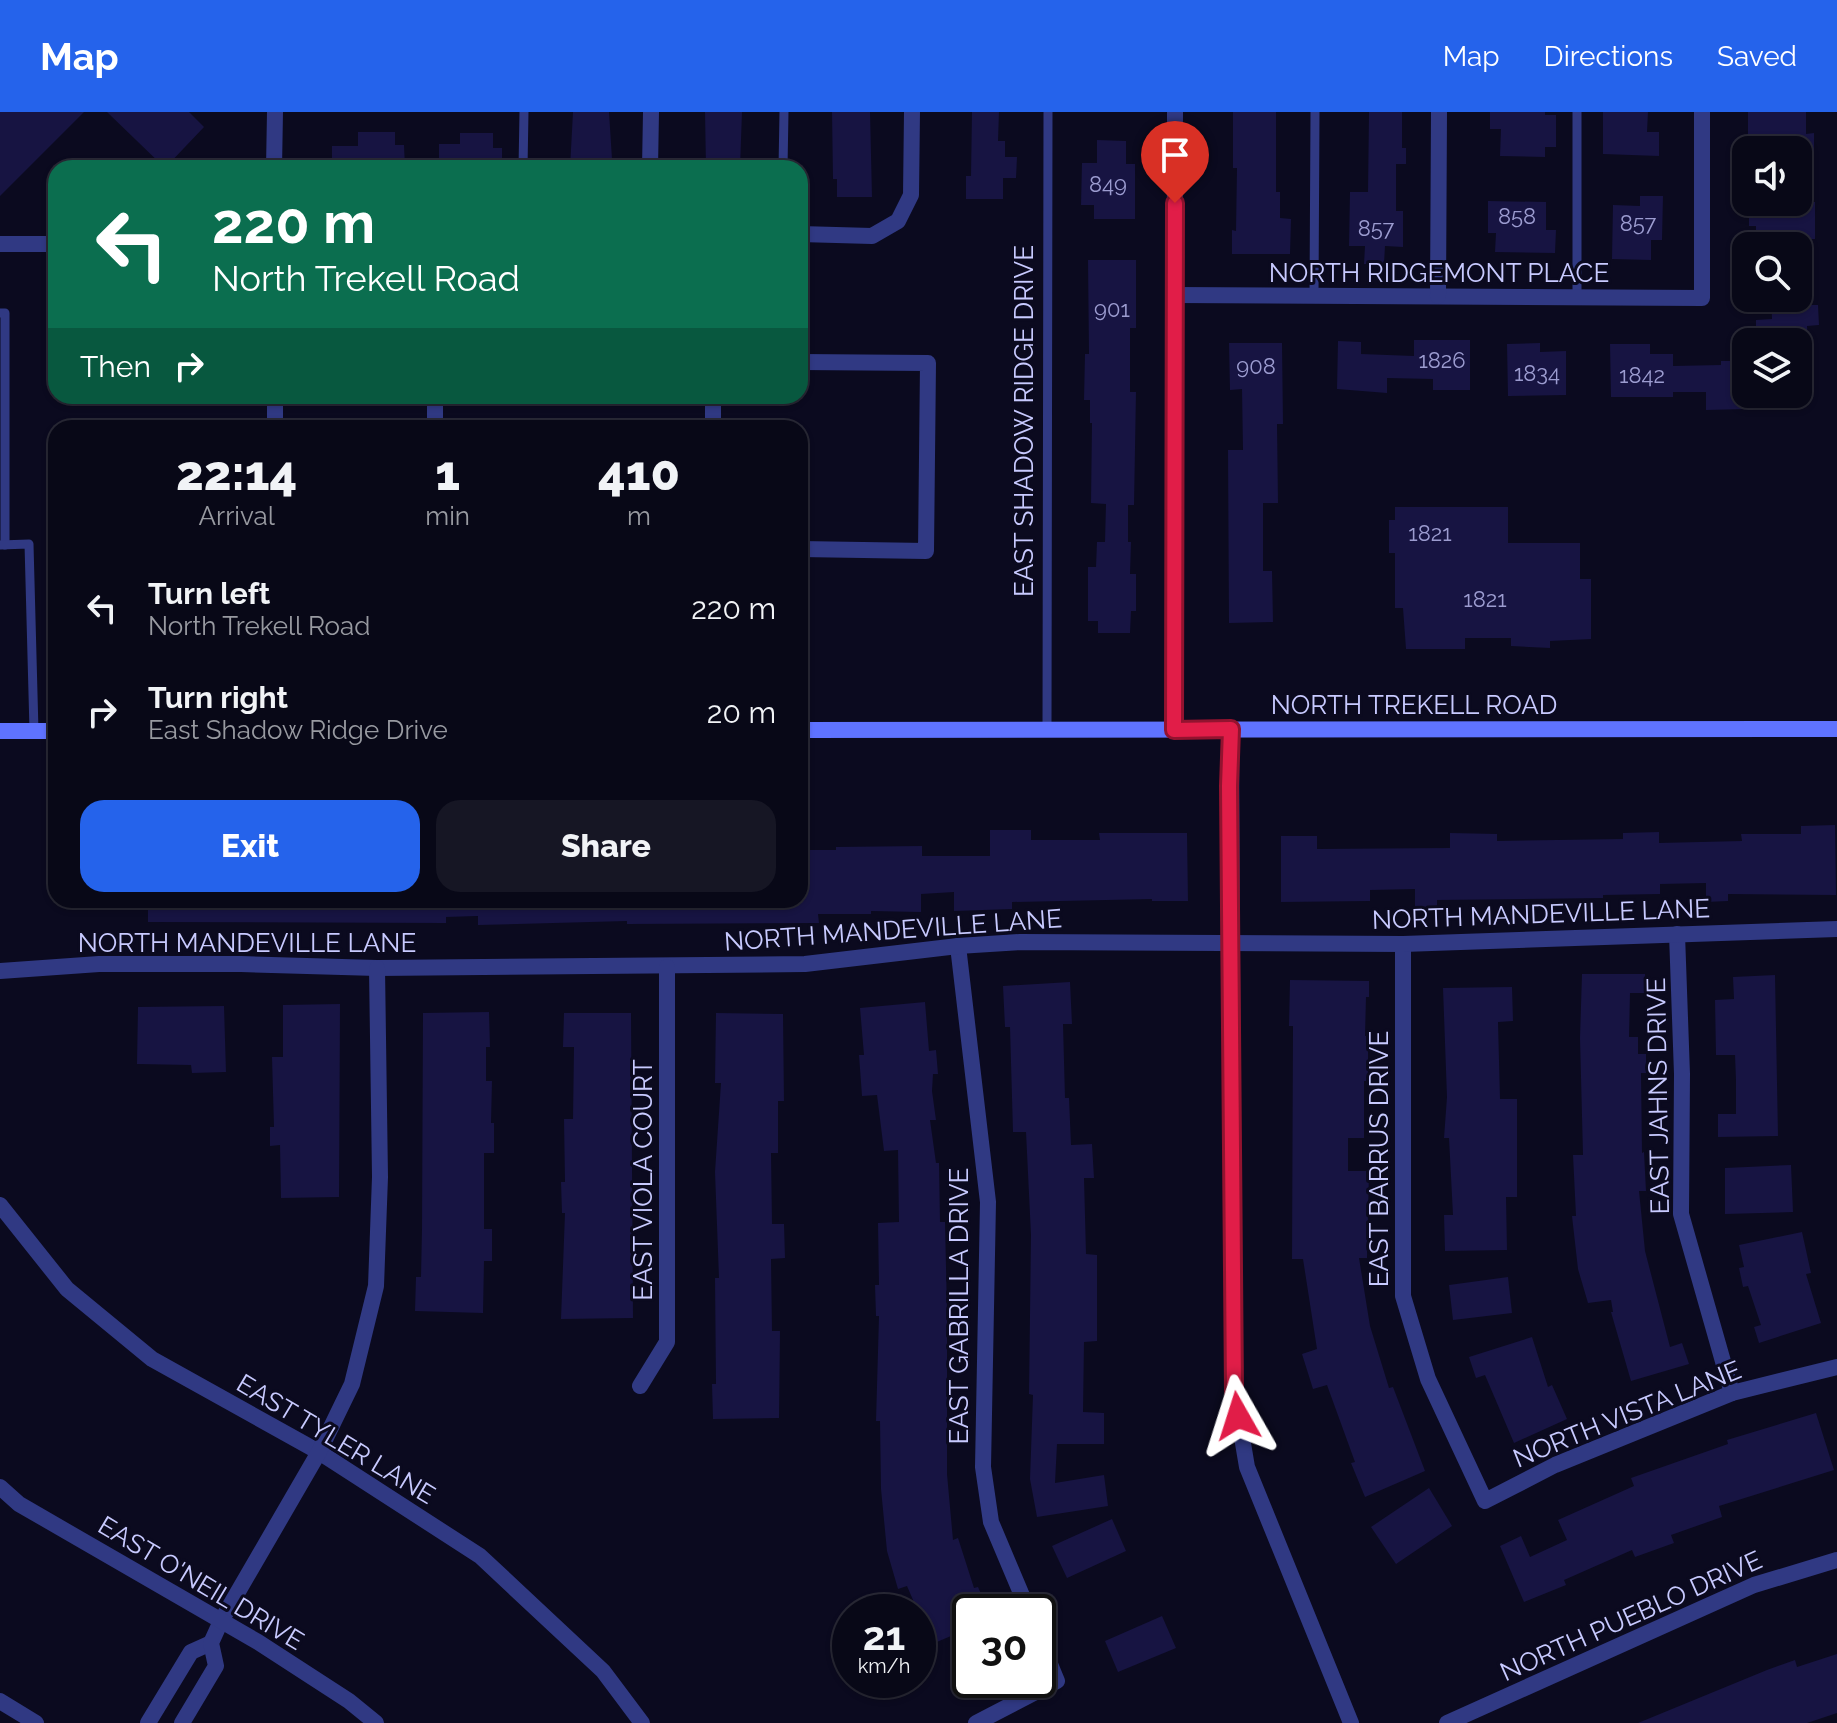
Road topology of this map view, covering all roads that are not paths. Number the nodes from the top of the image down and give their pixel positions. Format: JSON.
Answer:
{"nodes":[{"id":1,"x":275,"y":112,"type":"edge"},
{"id":2,"x":524,"y":112,"type":"edge"},
{"id":3,"x":651,"y":112,"type":"edge"},
{"id":4,"x":784,"y":112,"type":"edge"},
{"id":5,"x":912,"y":112,"type":"edge"},
{"id":6,"x":1048,"y":112,"type":"edge"},
{"id":7,"x":1175,"y":112,"type":"edge"},
{"id":8,"x":1315,"y":112,"type":"edge"},
{"id":9,"x":1439,"y":112,"type":"edge"},
{"id":10,"x":1577,"y":112,"type":"edge"},
{"id":11,"x":1702,"y":112,"type":"edge"},
{"id":12,"x":274,"y":160,"type":"edge"},
{"id":13,"x":523,"y":160,"type":"edge"},
{"id":14,"x":650,"y":160,"type":"edge"},
{"id":15,"x":783,"y":160,"type":"edge"},
{"id":16,"x":808,"y":234,"type":"edge"},
{"id":17,"x":0,"y":244,"type":"edge"},
{"id":18,"x":48,"y":244,"type":"edge"},
{"id":19,"x":1175,"y":295,"type":"junction"},
{"id":20,"x":1314,"y":296,"type":"junction"},
{"id":21,"x":1438,"y":296,"type":"junction"},
{"id":22,"x":1577,"y":298,"type":"junction"},
{"id":23,"x":0,"y":313,"type":"edge"},
{"id":24,"x":808,"y":362,"type":"edge"},
{"id":25,"x":2,"y":545,"type":"edge"},
{"id":26,"x":808,"y":549,"type":"edge"},
{"id":27,"x":1047,"y":729,"type":"junction"},
{"id":28,"x":1231,"y":729,"type":"junction"},
{"id":29,"x":1837,"y":729,"type":"edge"},
{"id":30,"x":808,"y":730,"type":"edge"},
{"id":31,"x":1174,"y":730,"type":"junction"},
{"id":32,"x":0,"y":731,"type":"edge"},
{"id":33,"x":34,"y":731,"type":"junction"},
{"id":34,"x":48,"y":731,"type":"edge"},
{"id":35,"x":1837,"y":929,"type":"edge"},
{"id":36,"x":1677,"y":934,"type":"junction"},
{"id":37,"x":1231,"y":944,"type":"junction"},
{"id":38,"x":1403,"y":944,"type":"junction"},
{"id":39,"x":958,"y":946,"type":"junction"},
{"id":40,"x":667,"y":967,"type":"junction"},
{"id":41,"x":377,"y":968,"type":"junction"},
{"id":42,"x":0,"y":971,"type":"edge"},
{"id":43,"x":0,"y":1205,"type":"edge"},
{"id":44,"x":1837,"y":1367,"type":"edge"},
{"id":45,"x":640,"y":1386,"type":"dead end"},
{"id":46,"x":1732,"y":1393,"type":"junction"},
{"id":47,"x":319,"y":1452,"type":"junction"},
{"id":48,"x":0,"y":1487,"type":"edge"},
{"id":49,"x":1485,"y":1501,"type":"joint"},
{"id":50,"x":1837,"y":1560,"type":"edge"},
{"id":51,"x":1021,"y":1594,"type":"edge"},
{"id":52,"x":221,"y":1621,"type":"junction"},
{"id":53,"x":211,"y":1643,"type":"junction"},
{"id":54,"x":1024,"y":1698,"type":"edge"},
{"id":55,"x":0,"y":1701,"type":"edge"},
{"id":56,"x":36,"y":1723,"type":"edge"},
{"id":57,"x":148,"y":1723,"type":"edge"},
{"id":58,"x":182,"y":1723,"type":"edge"},
{"id":59,"x":376,"y":1723,"type":"edge"},
{"id":60,"x":642,"y":1723,"type":"edge"},
{"id":61,"x":976,"y":1723,"type":"edge"},
{"id":62,"x":1351,"y":1723,"type":"edge"},
{"id":63,"x":1447,"y":1723,"type":"edge"}],
"edges":[{"from":1,"to":12,"type":"street"},
{"from":2,"to":13,"type":"lane"},
{"from":3,"to":14,"type":"street"},
{"from":4,"to":15,"type":"lane"},
{"from":5,"to":16,"type":"street"},
{"from":6,"to":27,"type":"lane","name":"EAST SHADOW RIDGE DRIVE"},
{"from":7,"to":19,"type":"street"},
{"from":8,"to":20,"type":"lane"},
{"from":9,"to":21,"type":"street"},
{"from":10,"to":22,"type":"lane"},
{"from":11,"to":22,"type":"street","name":"NORTH RIDGEMONT PLACE"},
{"from":17,"to":18,"type":"street"},
{"from":19,"to":20,"type":"street","name":"NORTH RIDGEMONT PLACE"},
{"from":19,"to":31,"type":"street"},
{"from":20,"to":21,"type":"street","name":"NORTH RIDGEMONT PLACE"},
{"from":21,"to":22,"type":"street","name":"NORTH RIDGEMONT PLACE"},
{"from":23,"to":25,"type":"lane"},
{"from":24,"to":26,"type":"street"},
{"from":25,"to":33,"type":"lane"},
{"from":27,"to":30,"type":"main road","name":"NORTH TREKELL ROAD"},
{"from":27,"to":31,"type":"main road","name":"NORTH TREKELL ROAD"},
{"from":28,"to":29,"type":"main road","name":"NORTH TREKELL ROAD"},
{"from":28,"to":31,"type":"main road","name":"NORTH TREKELL ROAD"},
{"from":28,"to":37,"type":"street"},
{"from":32,"to":33,"type":"main road"},
{"from":33,"to":34,"type":"main road"},
{"from":35,"to":36,"type":"street","name":"NORTH MANDEVILLE LANE"},
{"from":36,"to":38,"type":"street","name":"NORTH MANDEVILLE LANE"},
{"from":36,"to":46,"type":"street","name":"EAST JAHNS DRIVE"},
{"from":37,"to":38,"type":"street","name":"NORTH MANDEVILLE LANE"},
{"from":37,"to":39,"type":"street","name":"NORTH MANDEVILLE LANE"},
{"from":37,"to":62,"type":"street"},
{"from":38,"to":49,"type":"street","name":"EAST BARRUS DRIVE"},
{"from":39,"to":40,"type":"street","name":"NORTH MANDEVILLE LANE"},
{"from":39,"to":51,"type":"street","name":"EAST GABRILLA DRIVE"},
{"from":40,"to":41,"type":"street","name":"NORTH MANDEVILLE LANE"},
{"from":40,"to":45,"type":"street","name":"EAST VIOLA COURT"},
{"from":41,"to":42,"type":"street","name":"NORTH MANDEVILLE LANE"},
{"from":41,"to":47,"type":"street"},
{"from":43,"to":47,"type":"street","name":"EAST TYLER LANE"},
{"from":44,"to":46,"type":"street","name":"NORTH VISTA LANE"},
{"from":46,"to":49,"type":"street","name":"NORTH VISTA LANE"},
{"from":47,"to":52,"type":"street"},
{"from":47,"to":60,"type":"street","name":"EAST TYLER LANE"},
{"from":48,"to":52,"type":"street","name":"EAST O'NEIL DRIVE"},
{"from":50,"to":63,"type":"street","name":"NORTH PUEBLO DRIVE"},
{"from":52,"to":53,"type":"street"},
{"from":52,"to":59,"type":"street","name":"EAST O'NEIL DRIVE"},
{"from":53,"to":57,"type":"street"},
{"from":53,"to":58,"type":"street"},
{"from":54,"to":61,"type":"street"},
{"from":55,"to":56,"type":"street"}]}
